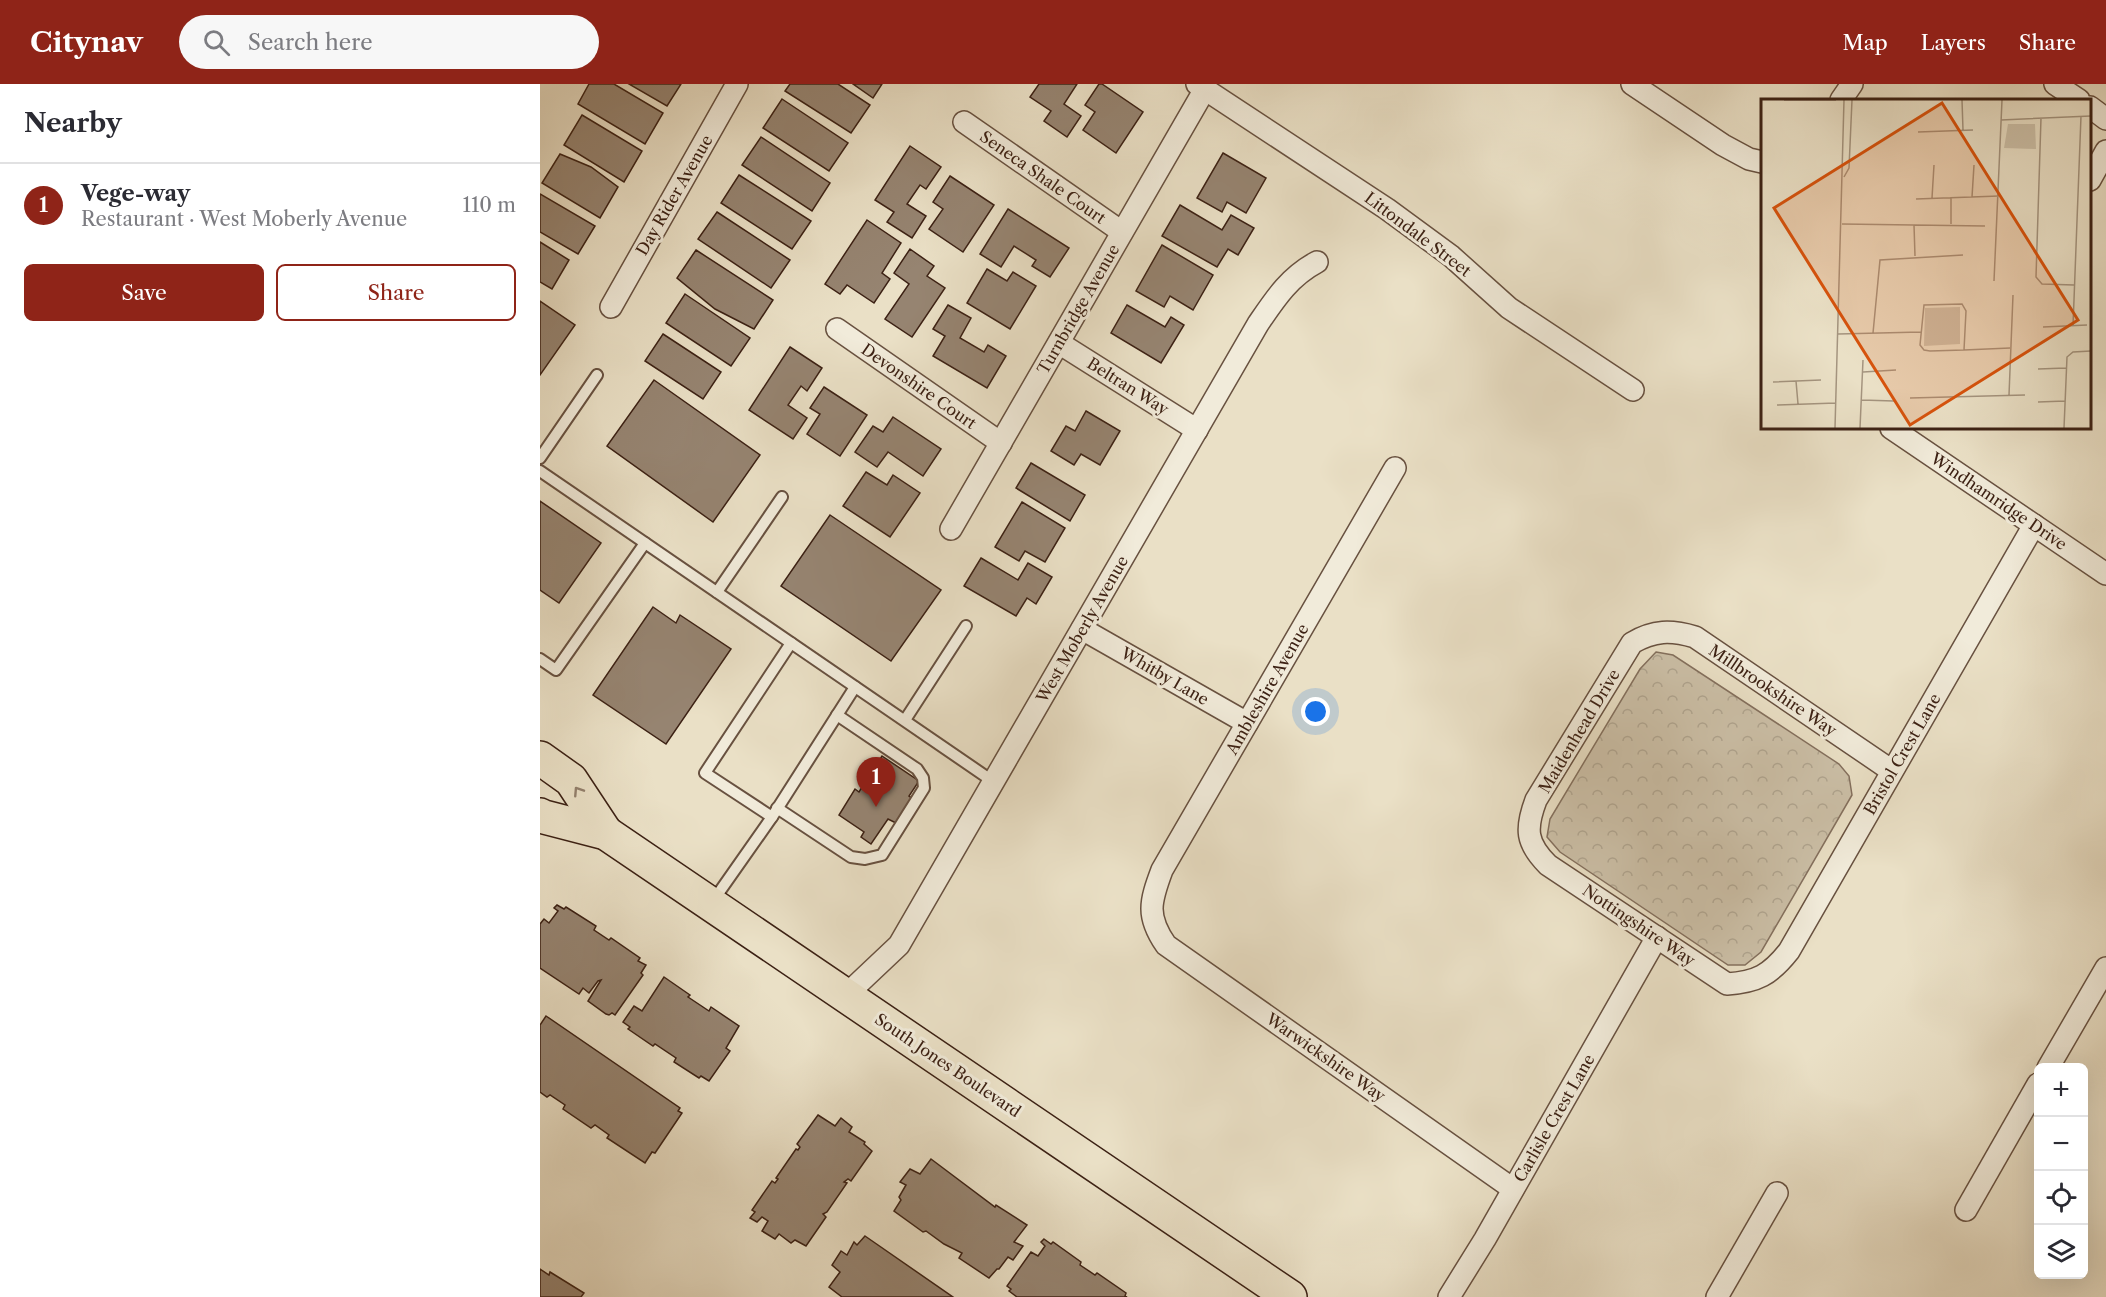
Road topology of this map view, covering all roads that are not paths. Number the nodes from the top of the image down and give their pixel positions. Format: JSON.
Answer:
{"nodes":[{"id":1,"x":737,"y":84,"type":"edge"},
{"id":2,"x":1632,"y":84,"type":"edge"},
{"id":3,"x":1852,"y":84,"type":"edge"},
{"id":4,"x":2055,"y":84,"type":"edge"},
{"id":5,"x":1201,"y":87,"type":"edge"},
{"id":6,"x":1842,"y":99,"type":"edge"},
{"id":7,"x":2078,"y":99,"type":"edge"},
{"id":8,"x":2091,"y":109,"type":"edge"},
{"id":9,"x":2106,"y":119,"type":"edge"},
{"id":10,"x":964,"y":122,"type":"dead end"},
{"id":11,"x":2106,"y":151,"type":"edge"},
{"id":12,"x":1761,"y":162,"type":"edge"},
{"id":13,"x":2091,"y":178,"type":"edge"},
{"id":14,"x":1122,"y":232,"type":"junction"},
{"id":15,"x":1317,"y":262,"type":"dead end"},
{"id":16,"x":611,"y":307,"type":"dead end"},
{"id":17,"x":837,"y":329,"type":"dead end"},
{"id":18,"x":1059,"y":343,"type":"junction"},
{"id":19,"x":597,"y":375,"type":"dead end"},
{"id":20,"x":1633,"y":390,"type":"dead end"},
{"id":21,"x":1197,"y":429,"type":"junction"},
{"id":22,"x":1892,"y":429,"type":"edge"},
{"id":23,"x":1001,"y":442,"type":"junction"},
{"id":24,"x":540,"y":458,"type":"edge"},
{"id":25,"x":1395,"y":468,"type":"dead end"},
{"id":26,"x":540,"y":471,"type":"edge"},
{"id":27,"x":782,"y":497,"type":"dead end"},
{"id":28,"x":2034,"y":525,"type":"junction"},
{"id":29,"x":951,"y":529,"type":"dead end"},
{"id":30,"x":645,"y":543,"type":"junction"},
{"id":31,"x":2106,"y":574,"type":"edge"},
{"id":32,"x":717,"y":592,"type":"junction"},
{"id":33,"x":966,"y":626,"type":"dead end"},
{"id":34,"x":1082,"y":629,"type":"junction"},
{"id":35,"x":1647,"y":634,"type":"joint"},
{"id":36,"x":791,"y":643,"type":"junction"},
{"id":37,"x":540,"y":659,"type":"edge"},
{"id":38,"x":855,"y":687,"type":"junction"},
{"id":39,"x":837,"y":715,"type":"junction"},
{"id":40,"x":904,"y":720,"type":"junction"},
{"id":41,"x":1247,"y":723,"type":"junction"},
{"id":42,"x":540,"y":758,"type":"edge"},
{"id":43,"x":1892,"y":771,"type":"junction"},
{"id":44,"x":994,"y":782,"type":"junction"},
{"id":45,"x":775,"y":813,"type":"junction"},
{"id":46,"x":540,"y":815,"type":"edge"},
{"id":47,"x":606,"y":833,"type":"junction"},
{"id":48,"x":1529,"y":837,"type":"joint"},
{"id":49,"x":711,"y":904,"type":"junction"},
{"id":50,"x":1151,"y":914,"type":"joint"},
{"id":51,"x":1657,"y":937,"type":"junction"},
{"id":52,"x":2106,"y":968,"type":"edge"},
{"id":53,"x":1763,"y":976,"type":"joint"},
{"id":54,"x":845,"y":996,"type":"junction"},
{"id":55,"x":2051,"y":1063,"type":"edge"},
{"id":56,"x":2034,"y":1091,"type":"edge"},
{"id":57,"x":1513,"y":1189,"type":"junction"},
{"id":58,"x":1777,"y":1193,"type":"dead end"},
{"id":59,"x":1966,"y":1210,"type":"dead end"},
{"id":60,"x":1290,"y":1297,"type":"edge"},
{"id":61,"x":1449,"y":1297,"type":"edge"},
{"id":62,"x":1718,"y":1297,"type":"edge"}],
"edges":[{"from":1,"to":16,"type":"street","name":"Day Rider Avenue"},
{"from":2,"to":12,"type":"street"},
{"from":3,"to":6,"type":"street"},
{"from":4,"to":7,"type":"street"},
{"from":5,"to":14,"type":"street","name":"Turnbridge Avenue"},
{"from":5,"to":20,"type":"street","name":"Littondale Street"},
{"from":8,"to":9,"type":"street"},
{"from":10,"to":14,"type":"street","name":"Seneca Shale Court"},
{"from":11,"to":13,"type":"street"},
{"from":14,"to":18,"type":"street","name":"Turnbridge Avenue"},
{"from":15,"to":21,"type":"street","name":"West Moberly Avenue"},
{"from":17,"to":23,"type":"street","name":"Devonshire Court"},
{"from":18,"to":21,"type":"street","name":"Beltran Way"},
{"from":18,"to":23,"type":"street","name":"Turnbridge Avenue"},
{"from":19,"to":24,"type":"lane"},
{"from":21,"to":34,"type":"street","name":"West Moberly Avenue"},
{"from":22,"to":28,"type":"street","name":"Windhamridge Drive"},
{"from":23,"to":29,"type":"street","name":"Turnbridge Avenue"},
{"from":25,"to":41,"type":"street","name":"Ambleshire Avenue"},
{"from":26,"to":30,"type":"lane"},
{"from":27,"to":32,"type":"lane"},
{"from":28,"to":31,"type":"street","name":"Windhamridge Drive"},
{"from":28,"to":43,"type":"street","name":"Bristol Crest Lane"},
{"from":30,"to":32,"type":"lane"},
{"from":30,"to":37,"type":"lane"},
{"from":32,"to":36,"type":"lane"},
{"from":33,"to":40,"type":"lane"},
{"from":34,"to":41,"type":"street","name":"Whitby Lane"},
{"from":34,"to":44,"type":"street","name":"West Moberly Avenue"},
{"from":35,"to":43,"type":"street","name":"Millbrookshire Way"},
{"from":35,"to":48,"type":"street","name":"Maidenhead Drive"},
{"from":36,"to":38,"type":"lane"},
{"from":36,"to":45,"type":"lane"},
{"from":38,"to":39,"type":"lane"},
{"from":38,"to":40,"type":"lane"},
{"from":39,"to":45,"type":"lane"},
{"from":39,"to":45,"type":"lane"},
{"from":40,"to":44,"type":"lane"},
{"from":41,"to":50,"type":"street","name":"Ambleshire Avenue"},
{"from":47,"to":42,"type":"main road","name":"South Jones Boulevard","one_way":true},
{"from":43,"to":53,"type":"street","name":"Bristol Crest Lane"},
{"from":44,"to":54,"type":"street","name":"West Moberly Avenue"},
{"from":45,"to":49,"type":"lane"},
{"from":46,"to":47,"type":"main road","name":"South Jones Boulevard"},
{"from":47,"to":49,"type":"main road","name":"South Jones Boulevard"},
{"from":48,"to":51,"type":"street","name":"Nottingshire Way"},
{"from":49,"to":54,"type":"main road","name":"South Jones Boulevard"},
{"from":50,"to":57,"type":"street","name":"Warwickshire Way"},
{"from":51,"to":53,"type":"street","name":"Nottingshire Way"},
{"from":51,"to":57,"type":"street","name":"Carlisle Crest Lane"},
{"from":52,"to":55,"type":"street"},
{"from":54,"to":60,"type":"main road","name":"South Jones Boulevard"},
{"from":56,"to":59,"type":"street"},
{"from":57,"to":61,"type":"street","name":"Carlisle Crest Lane"},
{"from":58,"to":62,"type":"street"}]}
